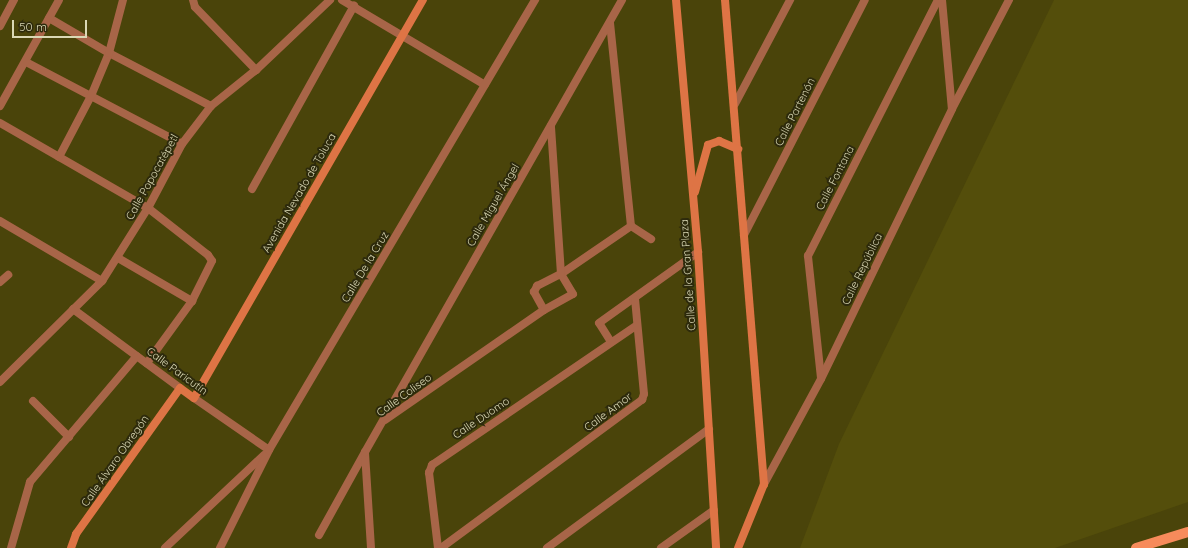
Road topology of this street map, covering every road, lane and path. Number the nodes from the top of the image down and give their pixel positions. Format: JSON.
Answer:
{"nodes":[{"id":1,"x":14,"y":0,"type":"edge"},
{"id":2,"x":59,"y":0,"type":"edge"},
{"id":3,"x":123,"y":0,"type":"edge"},
{"id":4,"x":194,"y":0,"type":"edge"},
{"id":5,"x":330,"y":0,"type":"edge"},
{"id":6,"x":342,"y":0,"type":"edge"},
{"id":7,"x":423,"y":0,"type":"edge"},
{"id":8,"x":535,"y":0,"type":"edge"},
{"id":9,"x":622,"y":0,"type":"edge"},
{"id":10,"x":676,"y":0,"type":"edge"},
{"id":11,"x":725,"y":0,"type":"edge"},
{"id":12,"x":790,"y":0,"type":"edge"},
{"id":13,"x":865,"y":0,"type":"edge"},
{"id":14,"x":938,"y":0,"type":"edge"},
{"id":15,"x":942,"y":0,"type":"edge"},
{"id":16,"x":1009,"y":0,"type":"edge"},
{"id":17,"x":354,"y":6,"type":"junction"},
{"id":18,"x":49,"y":18,"type":"junction"},
{"id":19,"x":610,"y":23,"type":"junction"},
{"id":20,"x":0,"y":26,"type":"edge"},
{"id":21,"x":403,"y":36,"type":"junction"},
{"id":22,"x":109,"y":53,"type":"junction"},
{"id":23,"x":26,"y":62,"type":"junction"},
{"id":24,"x":256,"y":70,"type":"junction"},
{"id":25,"x":485,"y":85,"type":"junction"},
{"id":26,"x":91,"y":96,"type":"junction"},
{"id":27,"x":735,"y":104,"type":"junction"},
{"id":28,"x":0,"y":106,"type":"edge"},
{"id":29,"x":211,"y":106,"type":"junction"},
{"id":30,"x":952,"y":109,"type":"junction"},
{"id":31,"x":0,"y":123,"type":"edge"},
{"id":32,"x":551,"y":125,"type":"junction"},
{"id":33,"x":182,"y":144,"type":"junction"},
{"id":34,"x":738,"y":149,"type":"junction"},
{"id":35,"x":59,"y":156,"type":"junction"},
{"id":36,"x":252,"y":189,"type":"dead end"},
{"id":37,"x":693,"y":200,"type":"junction"},
{"id":38,"x":148,"y":208,"type":"junction"},
{"id":39,"x":0,"y":221,"type":"edge"},
{"id":40,"x":631,"y":226,"type":"junction"},
{"id":41,"x":744,"y":235,"type":"junction"},
{"id":42,"x":652,"y":240,"type":"dead end"},
{"id":43,"x":698,"y":252,"type":"junction"},
{"id":44,"x":118,"y":258,"type":"junction"},
{"id":45,"x":561,"y":274,"type":"junction"},
{"id":46,"x":8,"y":275,"type":"dead end"},
{"id":47,"x":102,"y":281,"type":"junction"},
{"id":48,"x":0,"y":282,"type":"edge"},
{"id":49,"x":635,"y":299,"type":"junction"},
{"id":50,"x":192,"y":301,"type":"junction"},
{"id":51,"x":74,"y":309,"type":"junction"},
{"id":52,"x":544,"y":310,"type":"junction"},
{"id":53,"x":636,"y":326,"type":"junction"},
{"id":54,"x":611,"y":342,"type":"junction"},
{"id":55,"x":138,"y":356,"type":"junction"},
{"id":56,"x":147,"y":363,"type":"junction"},
{"id":57,"x":821,"y":379,"type":"junction"},
{"id":58,"x":0,"y":382,"type":"edge"},
{"id":59,"x":180,"y":388,"type":"junction"},
{"id":60,"x":194,"y":398,"type":"junction"},
{"id":61,"x":33,"y":401,"type":"dead end"},
{"id":62,"x":383,"y":422,"type":"junction"},
{"id":63,"x":709,"y":429,"type":"junction"},
{"id":64,"x":69,"y":437,"type":"junction"},
{"id":65,"x":269,"y":450,"type":"junction"},
{"id":66,"x":365,"y":452,"type":"junction"},
{"id":67,"x":764,"y":484,"type":"junction"},
{"id":68,"x":714,"y":510,"type":"junction"},
{"id":69,"x":1188,"y":532,"type":"edge"},
{"id":70,"x":319,"y":535,"type":"dead end"},
{"id":71,"x":12,"y":548,"type":"edge"},
{"id":72,"x":71,"y":548,"type":"edge"},
{"id":73,"x":164,"y":548,"type":"edge"},
{"id":74,"x":220,"y":548,"type":"edge"},
{"id":75,"x":371,"y":548,"type":"edge"},
{"id":76,"x":440,"y":548,"type":"edge"},
{"id":77,"x":547,"y":548,"type":"edge"},
{"id":78,"x":661,"y":548,"type":"edge"},
{"id":79,"x":716,"y":548,"type":"edge"},
{"id":80,"x":738,"y":548,"type":"edge"},
{"id":81,"x":1136,"y":548,"type":"edge"}],
"edges":[{"from":1,"to":20,"type":"street"},
{"from":2,"to":18,"type":"street"},
{"from":3,"to":22,"type":"street"},
{"from":4,"to":24,"type":"street"},
{"from":5,"to":24,"type":"street","name":"Calle Popocatépetl"},
{"from":6,"to":17,"type":"street"},
{"from":7,"to":21,"type":"street","name":"Avenida Nevado de Toluca"},
{"from":8,"to":25,"type":"street","name":"Calle De la Cruz"},
{"from":9,"to":19,"type":"street","name":"Calle Miguel Ángel"},
{"from":10,"to":37,"type":"street","name":"Calle de la Gran Plaza"},
{"from":11,"to":27,"type":"street"},
{"from":12,"to":27,"type":"street"},
{"from":13,"to":41,"type":"street","name":"Calle Partenón"},
{"from":14,"to":57,"type":"street","name":"Calle Fontana"},
{"from":15,"to":30,"type":"street"},
{"from":16,"to":30,"type":"street","name":"Calle República"},
{"from":17,"to":21,"type":"street"},
{"from":17,"to":36,"type":"street"},
{"from":18,"to":22,"type":"street"},
{"from":18,"to":23,"type":"street"},
{"from":19,"to":32,"type":"street","name":"Calle Miguel Ángel"},
{"from":19,"to":40,"type":"street"},
{"from":21,"to":25,"type":"street"},
{"from":21,"to":60,"type":"street","name":"Avenida Nevado de Toluca"},
{"from":22,"to":26,"type":"street"},
{"from":22,"to":29,"type":"street"},
{"from":23,"to":26,"type":"street"},
{"from":23,"to":28,"type":"street"},
{"from":24,"to":29,"type":"street","name":"Calle Popocatépetl"},
{"from":25,"to":65,"type":"street","name":"Calle De la Cruz"},
{"from":26,"to":33,"type":"street"},
{"from":26,"to":35,"type":"street"},
{"from":27,"to":34,"type":"street"},
{"from":29,"to":33,"type":"street","name":"Calle Popocatépetl"},
{"from":30,"to":57,"type":"street","name":"Calle República"},
{"from":31,"to":35,"type":"street"},
{"from":32,"to":45,"type":"street"},
{"from":32,"to":62,"type":"street","name":"Calle Miguel Ángel"},
{"from":33,"to":38,"type":"street","name":"Calle Popocatépetl"},
{"from":34,"to":37,"type":"street"},
{"from":34,"to":41,"type":"street"},
{"from":35,"to":38,"type":"street"},
{"from":37,"to":43,"type":"street","name":"Calle de la Gran Plaza"},
{"from":38,"to":44,"type":"street","name":"Calle Popocatépetl"},
{"from":38,"to":50,"type":"street"},
{"from":39,"to":47,"type":"street"},
{"from":40,"to":42,"type":"street"},
{"from":40,"to":45,"type":"street"},
{"from":41,"to":67,"type":"street"},
{"from":43,"to":49,"type":"street"},
{"from":43,"to":63,"type":"street","name":"Calle de la Gran Plaza"},
{"from":44,"to":47,"type":"street","name":"Calle Popocatépetl"},
{"from":44,"to":50,"type":"street"},
{"from":45,"to":52,"type":"street"},
{"from":45,"to":52,"type":"street","name":"Calle Coliseo"},
{"from":46,"to":48,"type":"street"},
{"from":47,"to":51,"type":"street","name":"Calle Popocatépetl"},
{"from":49,"to":53,"type":"street","name":"Calle Amor"},
{"from":49,"to":54,"type":"street"},
{"from":50,"to":56,"type":"street"},
{"from":51,"to":55,"type":"street","name":"Calle Paricutín"},
{"from":51,"to":58,"type":"street","name":"Calle Popocatépetl"},
{"from":52,"to":62,"type":"street","name":"Calle Coliseo"},
{"from":53,"to":54,"type":"street","name":"Calle Duomo"},
{"from":53,"to":76,"type":"street","name":"Calle Amor"},
{"from":54,"to":76,"type":"street","name":"Calle Duomo"},
{"from":55,"to":56,"type":"street","name":"Calle Paricutín"},
{"from":55,"to":64,"type":"street"},
{"from":56,"to":59,"type":"street","name":"Calle Paricutín"},
{"from":57,"to":67,"type":"street","name":"Calle República"},
{"from":59,"to":60,"type":"street","name":"Calle Paricutín"},
{"from":59,"to":72,"type":"street","name":"Calle Álvaro Obregón"},
{"from":60,"to":65,"type":"street","name":"Calle Paricutín"},
{"from":61,"to":64,"type":"street"},
{"from":62,"to":66,"type":"street","name":"Calle Coliseo"},
{"from":63,"to":68,"type":"street","name":"Calle de la Gran Plaza"},
{"from":63,"to":77,"type":"street"},
{"from":64,"to":71,"type":"street"},
{"from":65,"to":73,"type":"street"},
{"from":65,"to":74,"type":"street","name":"Calle De la Cruz"},
{"from":66,"to":70,"type":"street","name":"Calle Coliseo"},
{"from":66,"to":75,"type":"street"},
{"from":67,"to":80,"type":"street","name":"Calle República"},
{"from":68,"to":78,"type":"street"},
{"from":68,"to":79,"type":"street","name":"Calle de la Gran Plaza"},
{"from":69,"to":81,"type":"main road"}]}
